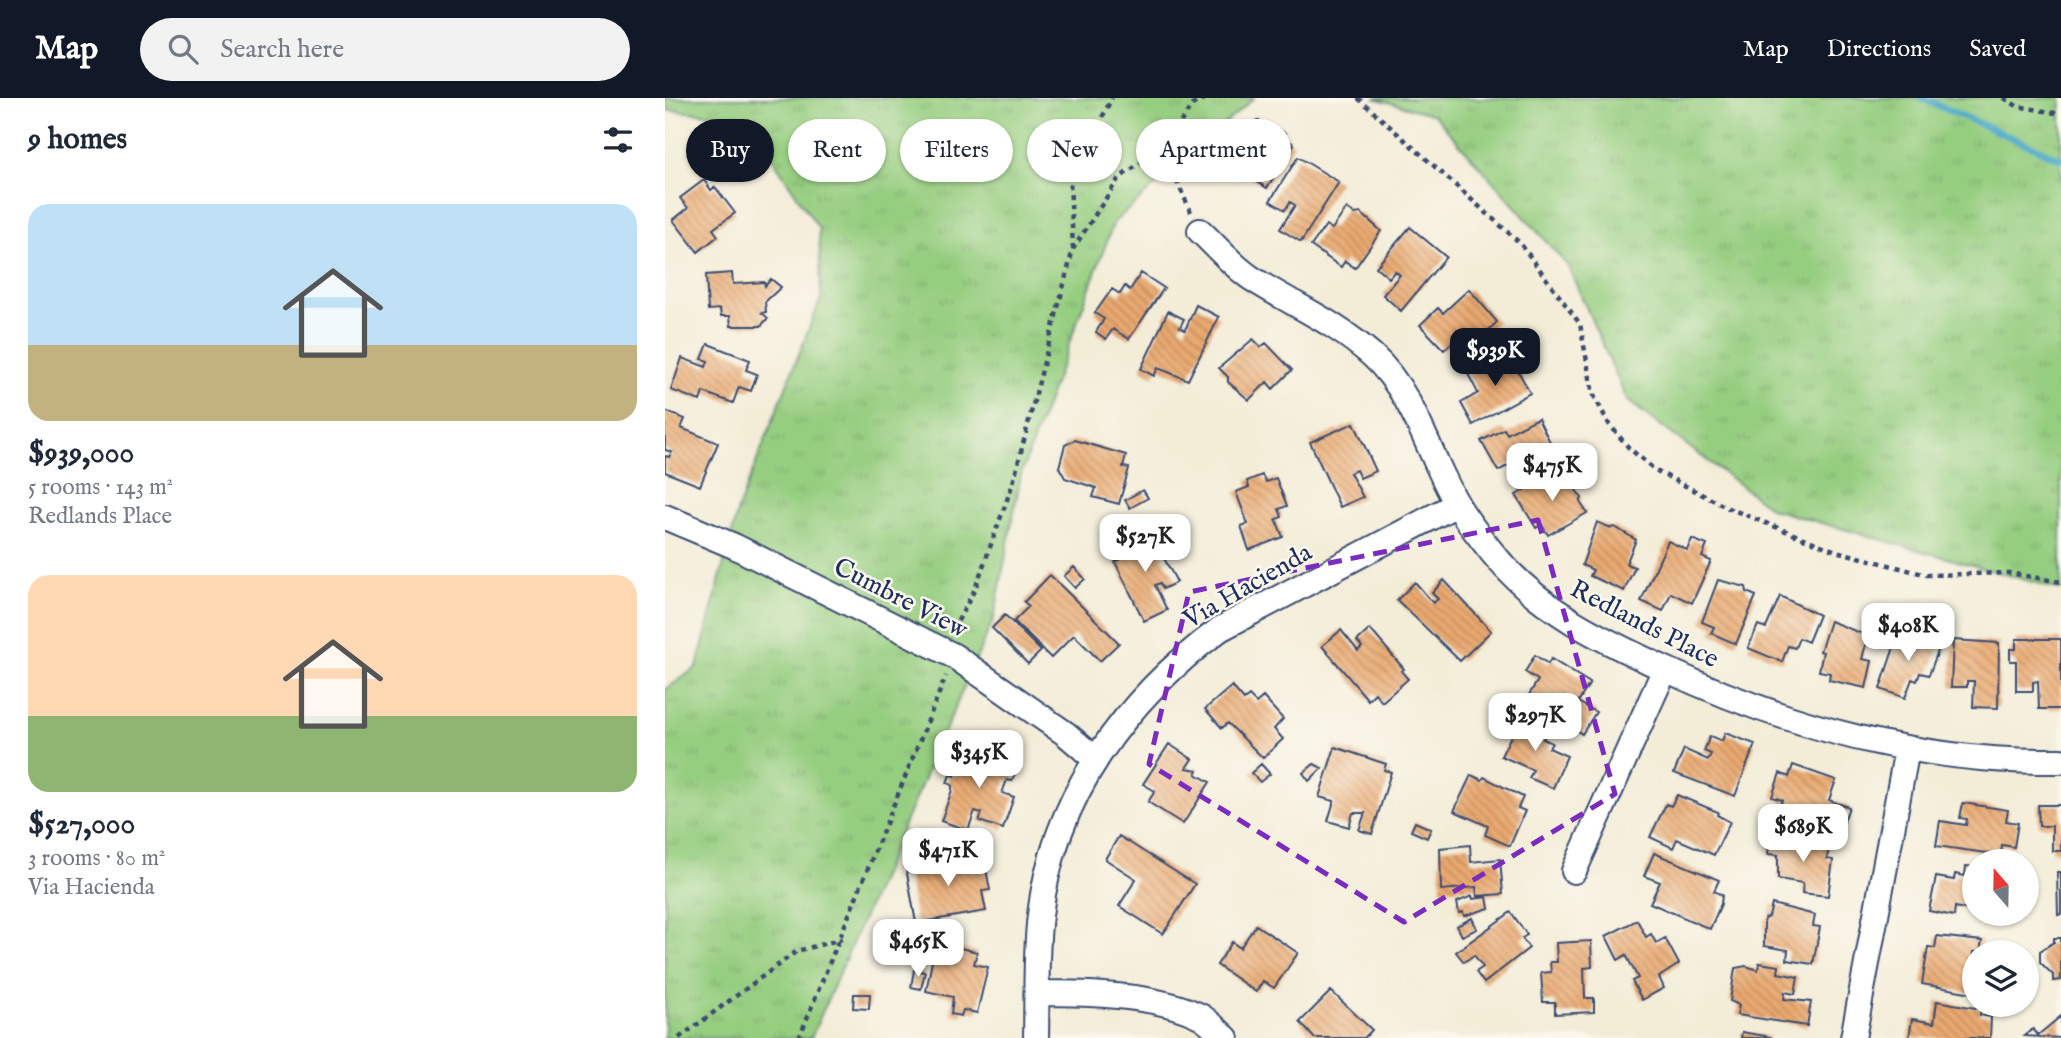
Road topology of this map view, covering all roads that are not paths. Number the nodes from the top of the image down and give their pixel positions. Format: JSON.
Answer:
{"nodes":[{"id":1,"x":1200,"y":231,"type":"road end"},
{"id":2,"x":1457,"y":504,"type":"junction"},
{"id":3,"x":665,"y":517,"type":"edge"},
{"id":4,"x":1665,"y":669,"type":"junction"},
{"id":5,"x":1907,"y":749,"type":"junction"},
{"id":6,"x":1094,"y":758,"type":"junction"},
{"id":7,"x":2061,"y":761,"type":"edge"},
{"id":8,"x":1574,"y":871,"type":"dead end"},
{"id":9,"x":1037,"y":993,"type":"junction"},
{"id":10,"x":1036,"y":1038,"type":"edge"},
{"id":11,"x":1226,"y":1038,"type":"edge"},
{"id":12,"x":1853,"y":1038,"type":"edge"}],
"edges":[{"from":1,"to":2,"type":"street","name":"Redlands Place"},
{"from":2,"to":4,"type":"street","name":"Redlands Place"},
{"from":2,"to":6,"type":"street","name":"Via Hacienda"},
{"from":3,"to":6,"type":"street","name":"Cumbre View"},
{"from":4,"to":5,"type":"street","name":"Redlands Place"},
{"from":4,"to":8,"type":"street"},
{"from":5,"to":7,"type":"street","name":"Redlands Place"},
{"from":5,"to":12,"type":"street"},
{"from":6,"to":9,"type":"street","name":"Via Hacienda"},
{"from":9,"to":10,"type":"street","name":"Via Hacienda"},
{"from":9,"to":11,"type":"street"}]}
